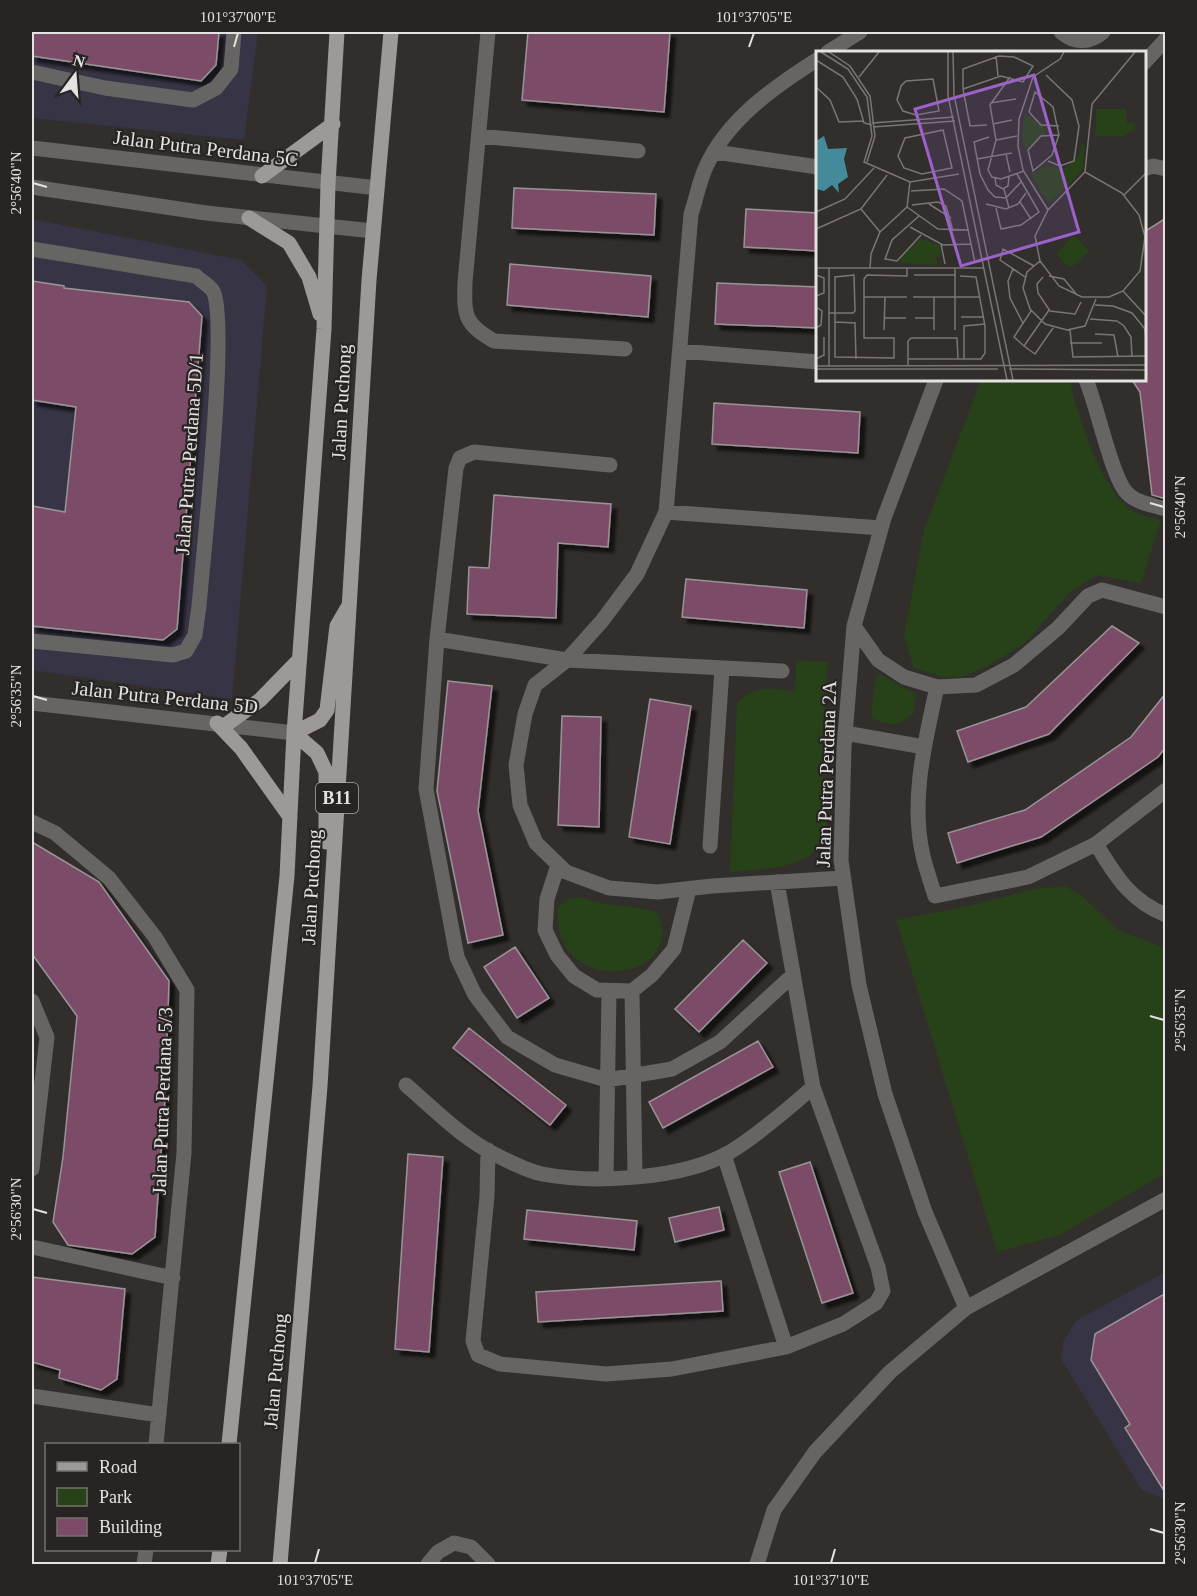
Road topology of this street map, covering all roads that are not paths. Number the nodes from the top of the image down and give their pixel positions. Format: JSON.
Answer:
{"nodes":[{"id":1,"x":234,"y":32,"type":"edge"},
{"id":2,"x":337,"y":32,"type":"edge"},
{"id":3,"x":391,"y":32,"type":"edge"},
{"id":4,"x":488,"y":32,"type":"edge"},
{"id":5,"x":860,"y":32,"type":"edge"},
{"id":6,"x":1061,"y":32,"type":"edge"},
{"id":7,"x":1103,"y":32,"type":"edge"},
{"id":8,"x":1166,"y":39,"type":"edge"},
{"id":9,"x":830,"y":51,"type":"edge"},
{"id":10,"x":816,"y":60,"type":"edge"},
{"id":11,"x":1146,"y":61,"type":"edge"},
{"id":12,"x":32,"y":72,"type":"edge"},
{"id":13,"x":333,"y":124,"type":"junction"},
{"id":14,"x":479,"y":136,"type":"junction"},
{"id":15,"x":32,"y":148,"type":"edge"},
{"id":16,"x":638,"y":151,"type":"dead end"},
{"id":17,"x":715,"y":152,"type":"junction"},
{"id":18,"x":816,"y":167,"type":"edge"},
{"id":19,"x":1146,"y":168,"type":"edge"},
{"id":20,"x":1166,"y":169,"type":"edge"},
{"id":21,"x":262,"y":176,"type":"junction"},
{"id":22,"x":328,"y":183,"type":"junction"},
{"id":23,"x":32,"y":187,"type":"edge"},
{"id":24,"x":377,"y":188,"type":"junction"},
{"id":25,"x":249,"y":218,"type":"junction"},
{"id":26,"x":327,"y":226,"type":"junction"},
{"id":27,"x":373,"y":231,"type":"junction"},
{"id":28,"x":32,"y":249,"type":"edge"},
{"id":29,"x":324,"y":329,"type":"junction"},
{"id":30,"x":625,"y":349,"type":"dead end"},
{"id":31,"x":680,"y":351,"type":"junction"},
{"id":32,"x":816,"y":362,"type":"edge"},
{"id":33,"x":936,"y":381,"type":"edge"},
{"id":34,"x":1086,"y":381,"type":"edge"},
{"id":35,"x":610,"y":465,"type":"dead end"},
{"id":36,"x":1166,"y":509,"type":"edge"},
{"id":37,"x":666,"y":512,"type":"junction"},
{"id":38,"x":881,"y":528,"type":"junction"},
{"id":39,"x":350,"y":604,"type":"junction"},
{"id":40,"x":1166,"y":607,"type":"edge"},
{"id":41,"x":854,"y":626,"type":"junction"},
{"id":42,"x":437,"y":639,"type":"junction"},
{"id":43,"x":32,"y":641,"type":"edge"},
{"id":44,"x":299,"y":660,"type":"junction"},
{"id":45,"x":567,"y":660,"type":"junction"},
{"id":46,"x":722,"y":669,"type":"junction"},
{"id":47,"x":782,"y":671,"type":"dead end"},
{"id":48,"x":937,"y":687,"type":"junction"},
{"id":49,"x":32,"y":703,"type":"edge"},
{"id":50,"x":222,"y":724,"type":"junction"},
{"id":51,"x":294,"y":733,"type":"junction"},
{"id":52,"x":845,"y":733,"type":"junction"},
{"id":53,"x":924,"y":747,"type":"junction"},
{"id":54,"x":1166,"y":790,"type":"edge"},
{"id":55,"x":290,"y":817,"type":"junction"},
{"id":56,"x":32,"y":822,"type":"edge"},
{"id":57,"x":1096,"y":844,"type":"junction"},
{"id":58,"x":710,"y":846,"type":"dead end"},
{"id":59,"x":333,"y":865,"type":"junction"},
{"id":60,"x":558,"y":865,"type":"junction"},
{"id":61,"x":843,"y":878,"type":"junction"},
{"id":62,"x":777,"y":882,"type":"junction"},
{"id":63,"x":689,"y":889,"type":"junction"},
{"id":64,"x":1166,"y":915,"type":"edge"},
{"id":65,"x":793,"y":975,"type":"junction"},
{"id":66,"x":632,"y":991,"type":"junction"},
{"id":67,"x":609,"y":992,"type":"junction"},
{"id":68,"x":32,"y":1001,"type":"edge"},
{"id":69,"x":633,"y":1075,"type":"junction"},
{"id":70,"x":607,"y":1080,"type":"junction"},
{"id":71,"x":406,"y":1085,"type":"dead end"},
{"id":72,"x":813,"y":1088,"type":"junction"},
{"id":73,"x":34,"y":1121,"type":"edge"},
{"id":74,"x":488,"y":1150,"type":"junction"},
{"id":75,"x":724,"y":1155,"type":"junction"},
{"id":76,"x":32,"y":1169,"type":"edge"},
{"id":77,"x":635,"y":1175,"type":"junction"},
{"id":78,"x":606,"y":1178,"type":"junction"},
{"id":79,"x":1166,"y":1199,"type":"edge"},
{"id":80,"x":32,"y":1247,"type":"edge"},
{"id":81,"x":173,"y":1278,"type":"junction"},
{"id":82,"x":966,"y":1308,"type":"junction"},
{"id":83,"x":786,"y":1347,"type":"junction"},
{"id":84,"x":32,"y":1396,"type":"edge"},
{"id":85,"x":159,"y":1415,"type":"junction"},
{"id":86,"x":156,"y":1443,"type":"edge"},
{"id":87,"x":229,"y":1443,"type":"edge"},
{"id":88,"x":280,"y":1564,"type":"edge"},
{"id":89,"x":428,"y":1564,"type":"edge"},
{"id":90,"x":488,"y":1564,"type":"edge"},
{"id":91,"x":757,"y":1564,"type":"edge"}],
"edges":[{"from":1,"to":12,"type":"street"},
{"from":2,"to":13,"type":"main road","name":"Jalan Puchong","number":"B11"},
{"from":3,"to":24,"type":"main road","name":"Jalan Puchong","number":"B11"},
{"from":4,"to":14,"type":"street"},
{"from":5,"to":9,"type":"street"},
{"from":6,"to":7,"type":"street"},
{"from":8,"to":11,"type":"street"},
{"from":10,"to":17,"type":"street"},
{"from":13,"to":21,"type":"main road"},
{"from":13,"to":22,"type":"main road","name":"Jalan Puchong","number":"B11"},
{"from":14,"to":16,"type":"street"},
{"from":14,"to":30,"type":"street"},
{"from":15,"to":21,"type":"street","name":"Jalan Putra Perdana 5C"},
{"from":17,"to":18,"type":"street"},
{"from":17,"to":31,"type":"street"},
{"from":19,"to":20,"type":"street"},
{"from":21,"to":22,"type":"street","name":"Jalan Putra Perdana 5C"},
{"from":22,"to":24,"type":"street","name":"Jalan Putra Perdana 5C"},
{"from":22,"to":26,"type":"main road","name":"Jalan Puchong","number":"B11"},
{"from":23,"to":25,"type":"street"},
{"from":24,"to":27,"type":"main road","name":"Jalan Puchong","number":"B11"},
{"from":25,"to":26,"type":"street"},
{"from":25,"to":29,"type":"main road"},
{"from":26,"to":27,"type":"street"},
{"from":26,"to":29,"type":"main road","name":"Jalan Puchong","number":"B11"},
{"from":27,"to":39,"type":"main road","name":"Jalan Puchong","number":"B11"},
{"from":28,"to":43,"type":"street","name":"Jalan Putra Perdana 5D/1"},
{"from":29,"to":44,"type":"main road","name":"Jalan Puchong","number":"B11"},
{"from":31,"to":32,"type":"street"},
{"from":31,"to":37,"type":"street"},
{"from":33,"to":38,"type":"street","name":"Jalan Putra Perdana 2A"},
{"from":34,"to":36,"type":"street"},
{"from":35,"to":42,"type":"street"},
{"from":37,"to":38,"type":"street"},
{"from":37,"to":45,"type":"street"},
{"from":38,"to":41,"type":"street","name":"Jalan Putra Perdana 2A"},
{"from":39,"to":51,"type":"main road"},
{"from":39,"to":59,"type":"main road","name":"Jalan Puchong","number":"B11"},
{"from":40,"to":48,"type":"street"},
{"from":41,"to":48,"type":"street"},
{"from":41,"to":52,"type":"street","name":"Jalan Putra Perdana 2A"},
{"from":42,"to":45,"type":"street"},
{"from":42,"to":70,"type":"street"},
{"from":44,"to":50,"type":"main road"},
{"from":44,"to":51,"type":"main road","name":"Jalan Puchong","number":"B11"},
{"from":45,"to":46,"type":"street"},
{"from":45,"to":60,"type":"street"},
{"from":46,"to":47,"type":"street"},
{"from":46,"to":58,"type":"street"},
{"from":48,"to":53,"type":"street"},
{"from":49,"to":50,"type":"street","name":"Jalan Putra Perdana 5D"},
{"from":50,"to":51,"type":"street","name":"Jalan Putra Perdana 5D"},
{"from":50,"to":55,"type":"main road"},
{"from":51,"to":55,"type":"main road","name":"Jalan Puchong","number":"B11"},
{"from":51,"to":59,"type":"main road"},
{"from":52,"to":53,"type":"street"},
{"from":52,"to":61,"type":"street","name":"Jalan Putra Perdana 2A"},
{"from":53,"to":57,"type":"street"},
{"from":54,"to":57,"type":"street"},
{"from":55,"to":87,"type":"main road","name":"Jalan Puchong","number":"B11"},
{"from":56,"to":81,"type":"street","name":"Jalan Putra Perdana 5/3"},
{"from":57,"to":64,"type":"street"},
{"from":59,"to":88,"type":"main road","name":"Jalan Puchong","number":"B11"},
{"from":60,"to":63,"type":"street"},
{"from":60,"to":67,"type":"street"},
{"from":61,"to":62,"type":"street"},
{"from":61,"to":82,"type":"street","name":"Jalan Putra Perdana 2A"},
{"from":62,"to":63,"type":"street"},
{"from":62,"to":65,"type":"street"},
{"from":63,"to":66,"type":"street"},
{"from":65,"to":69,"type":"street"},
{"from":65,"to":72,"type":"street"},
{"from":66,"to":67,"type":"street"},
{"from":66,"to":69,"type":"street"},
{"from":67,"to":70,"type":"street"},
{"from":68,"to":73,"type":"street"},
{"from":69,"to":70,"type":"street"},
{"from":69,"to":77,"type":"street"},
{"from":70,"to":78,"type":"street"},
{"from":71,"to":74,"type":"street"},
{"from":72,"to":75,"type":"street"},
{"from":72,"to":83,"type":"street"},
{"from":73,"to":76,"type":"street"},
{"from":74,"to":78,"type":"street"},
{"from":74,"to":83,"type":"street"},
{"from":75,"to":77,"type":"street"},
{"from":75,"to":83,"type":"street"},
{"from":77,"to":78,"type":"street"},
{"from":79,"to":82,"type":"street"},
{"from":80,"to":81,"type":"street"},
{"from":81,"to":85,"type":"street","name":"Jalan Putra Perdana 5/3"},
{"from":82,"to":91,"type":"street"},
{"from":84,"to":85,"type":"street"},
{"from":85,"to":86,"type":"street","name":"Jalan Putra Perdana 5/3"},
{"from":89,"to":90,"type":"street"}]}
